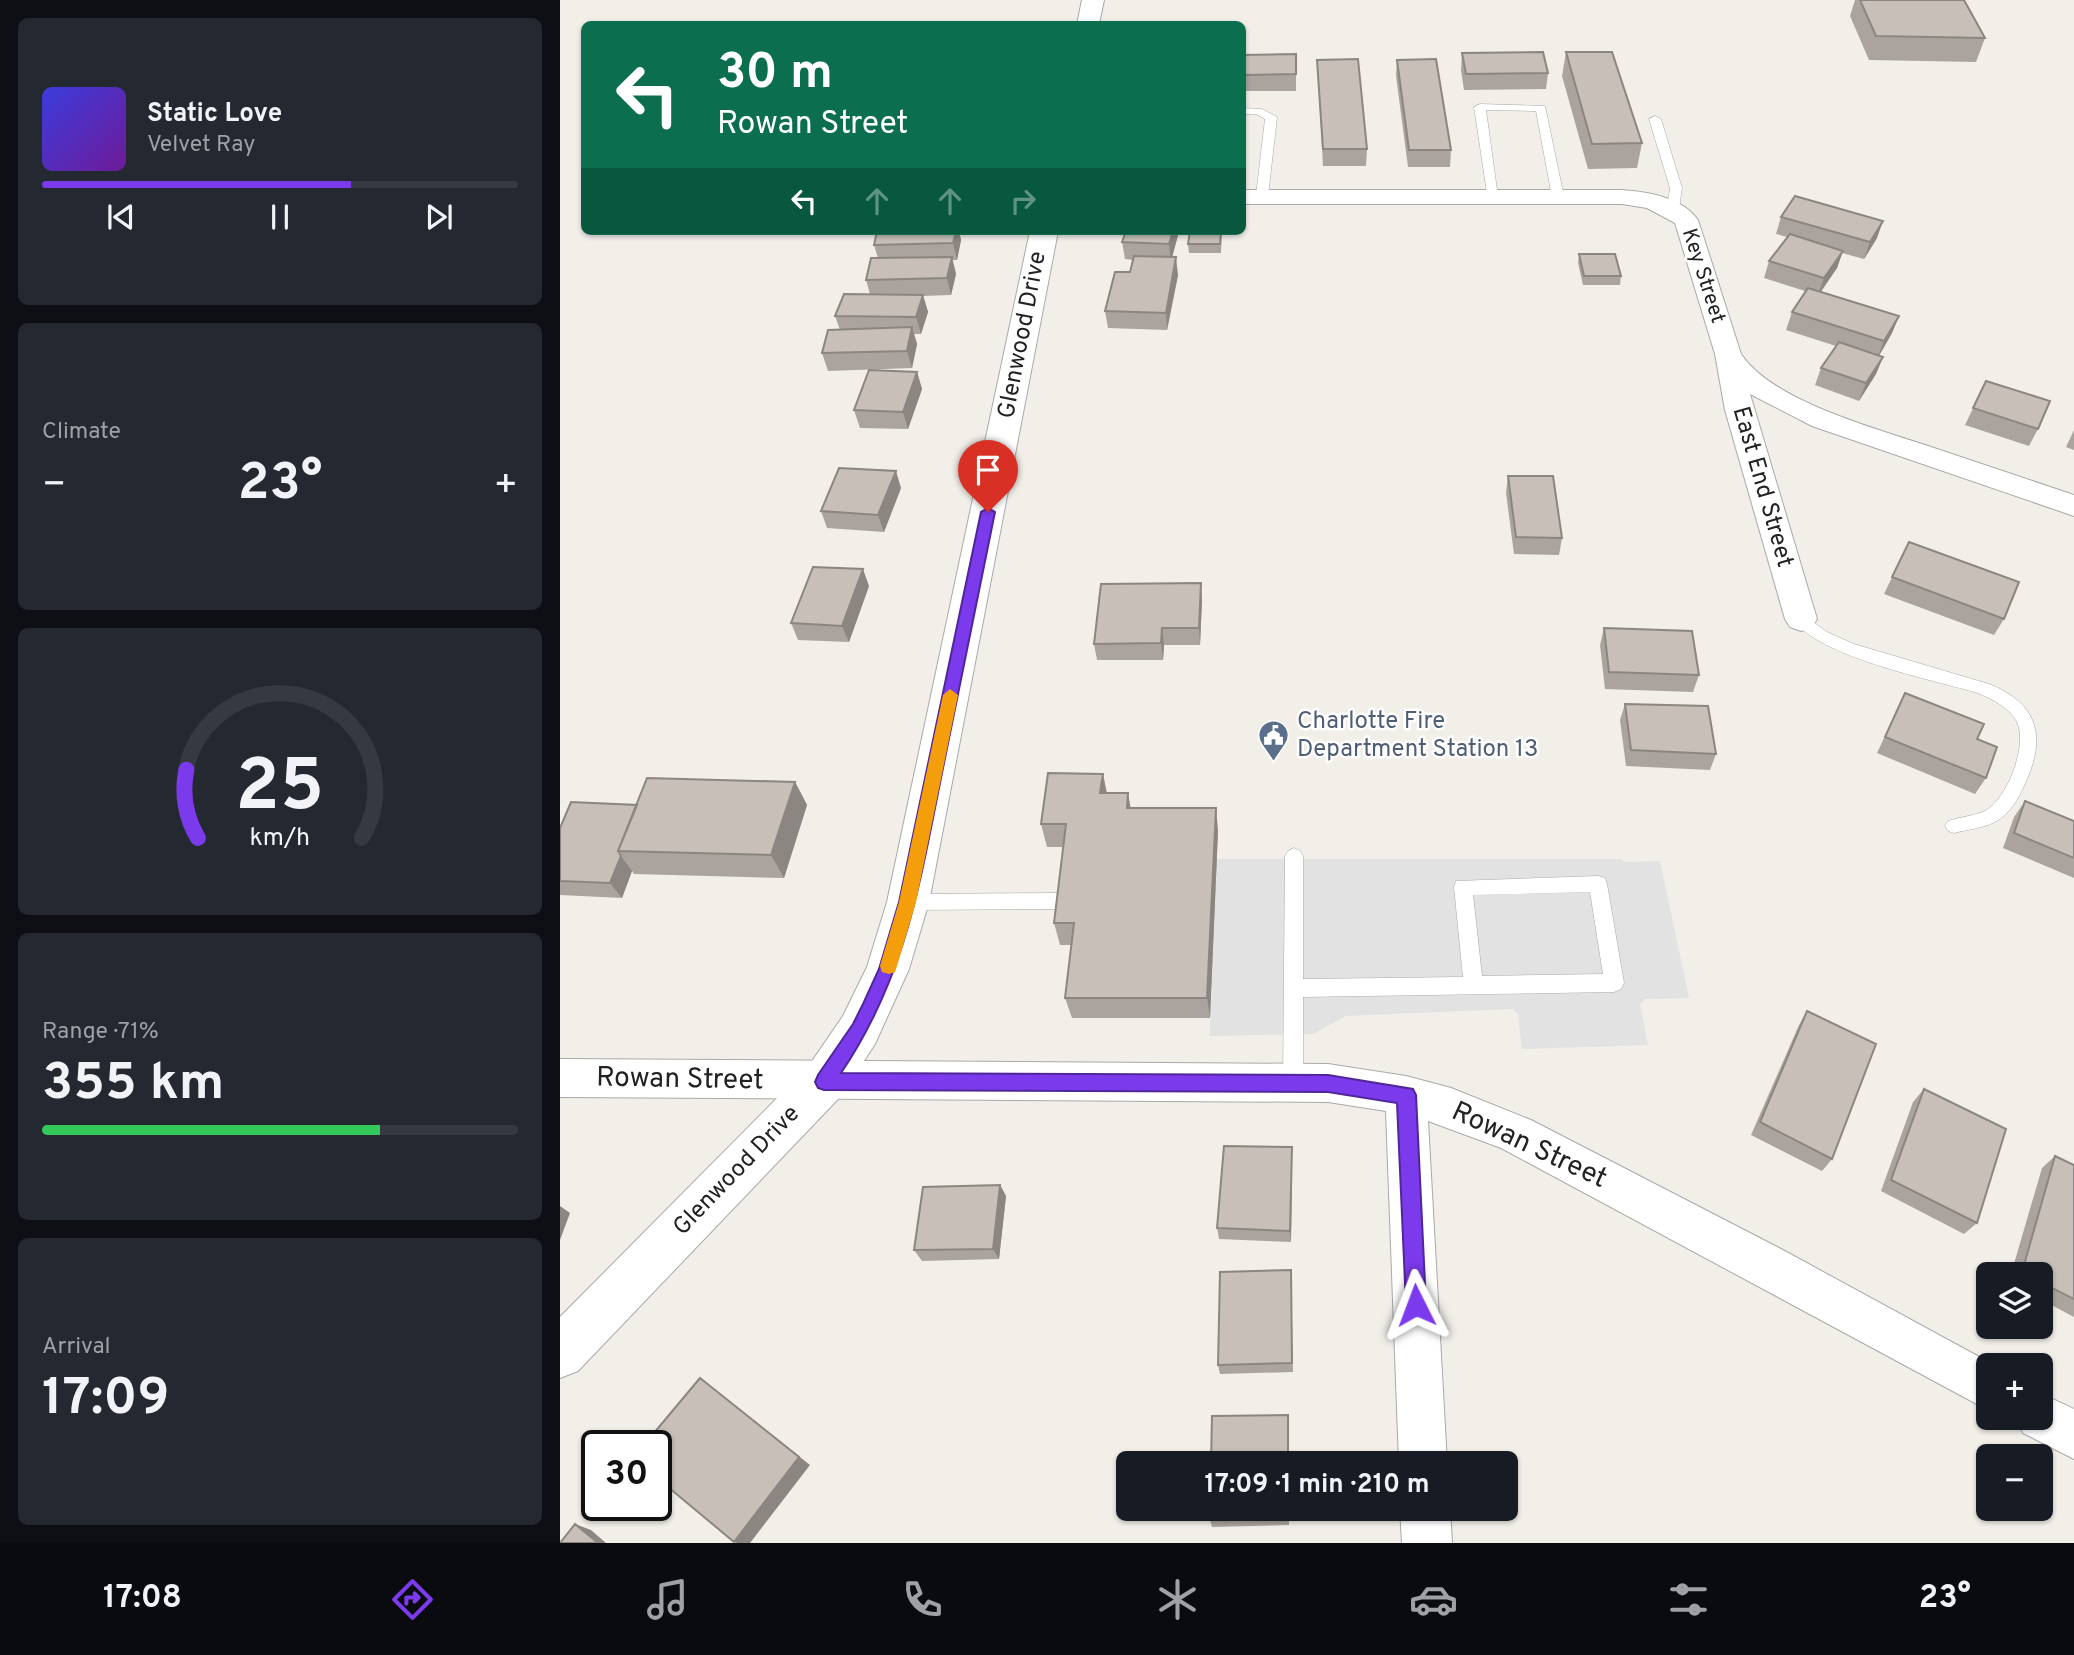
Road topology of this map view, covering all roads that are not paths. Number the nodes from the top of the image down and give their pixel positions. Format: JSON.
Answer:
{"nodes":[{"id":1,"x":1093,"y":0,"type":"edge"},
{"id":2,"x":1089,"y":21,"type":"edge"},
{"id":3,"x":1246,"y":111,"type":"edge"},
{"id":4,"x":1655,"y":119,"type":"dead end"},
{"id":5,"x":1252,"y":197,"type":"edge"},
{"id":6,"x":1492,"y":197,"type":"junction"},
{"id":7,"x":1558,"y":197,"type":"junction"},
{"id":8,"x":1673,"y":209,"type":"junction"},
{"id":9,"x":1043,"y":235,"type":"edge"},
{"id":10,"x":1728,"y":355,"type":"junction"},
{"id":11,"x":2074,"y":506,"type":"edge"},
{"id":12,"x":1801,"y":619,"type":"joint"},
{"id":13,"x":1954,"y":825,"type":"dead end"},
{"id":14,"x":1294,"y":856,"type":"dead end"},
{"id":15,"x":1066,"y":901,"type":"edge"},
{"id":16,"x":908,"y":902,"type":"junction"},
{"id":17,"x":1473,"y":984,"type":"junction"},
{"id":18,"x":1294,"y":988,"type":"junction"},
{"id":19,"x":560,"y":1078,"type":"edge"},
{"id":20,"x":824,"y":1082,"type":"junction"},
{"id":21,"x":1293,"y":1084,"type":"junction"},
{"id":22,"x":1406,"y":1095,"type":"junction"},
{"id":23,"x":560,"y":1353,"type":"edge"},
{"id":24,"x":1976,"y":1380,"type":"edge"},
{"id":25,"x":2053,"y":1423,"type":"edge"},
{"id":26,"x":2074,"y":1435,"type":"edge"},
{"id":27,"x":1422,"y":1451,"type":"edge"},
{"id":28,"x":1426,"y":1521,"type":"edge"},
{"id":29,"x":1427,"y":1543,"type":"edge"}],
"edges":[{"from":1,"to":2,"type":"street"},
{"from":3,"to":5,"type":"lane"},
{"from":4,"to":8,"type":"lane"},
{"from":5,"to":6,"type":"street","name":"Key Street"},
{"from":6,"to":7,"type":"street","name":"Key Street"},
{"from":6,"to":7,"type":"lane"},
{"from":7,"to":8,"type":"street","name":"Key Street"},
{"from":8,"to":10,"type":"street","name":"Key Street"},
{"from":9,"to":16,"type":"street","name":"Glenwood Drive"},
{"from":10,"to":11,"type":"street","name":"Key Street"},
{"from":10,"to":12,"type":"street","name":"East End Street"},
{"from":12,"to":13,"type":"lane"},
{"from":14,"to":18,"type":"lane"},
{"from":15,"to":16,"type":"lane"},
{"from":16,"to":20,"type":"street","name":"Glenwood Drive"},
{"from":17,"to":17,"type":"lane"},
{"from":17,"to":18,"type":"lane"},
{"from":18,"to":21,"type":"lane"},
{"from":19,"to":20,"type":"street","name":"Rowan Street"},
{"from":20,"to":21,"type":"street","name":"Rowan Street"},
{"from":20,"to":23,"type":"street","name":"Glenwood Drive"},
{"from":21,"to":22,"type":"street","name":"Rowan Street"},
{"from":22,"to":24,"type":"street","name":"Rowan Street"},
{"from":22,"to":27,"type":"street"},
{"from":25,"to":26,"type":"street"},
{"from":28,"to":29,"type":"street"}]}
